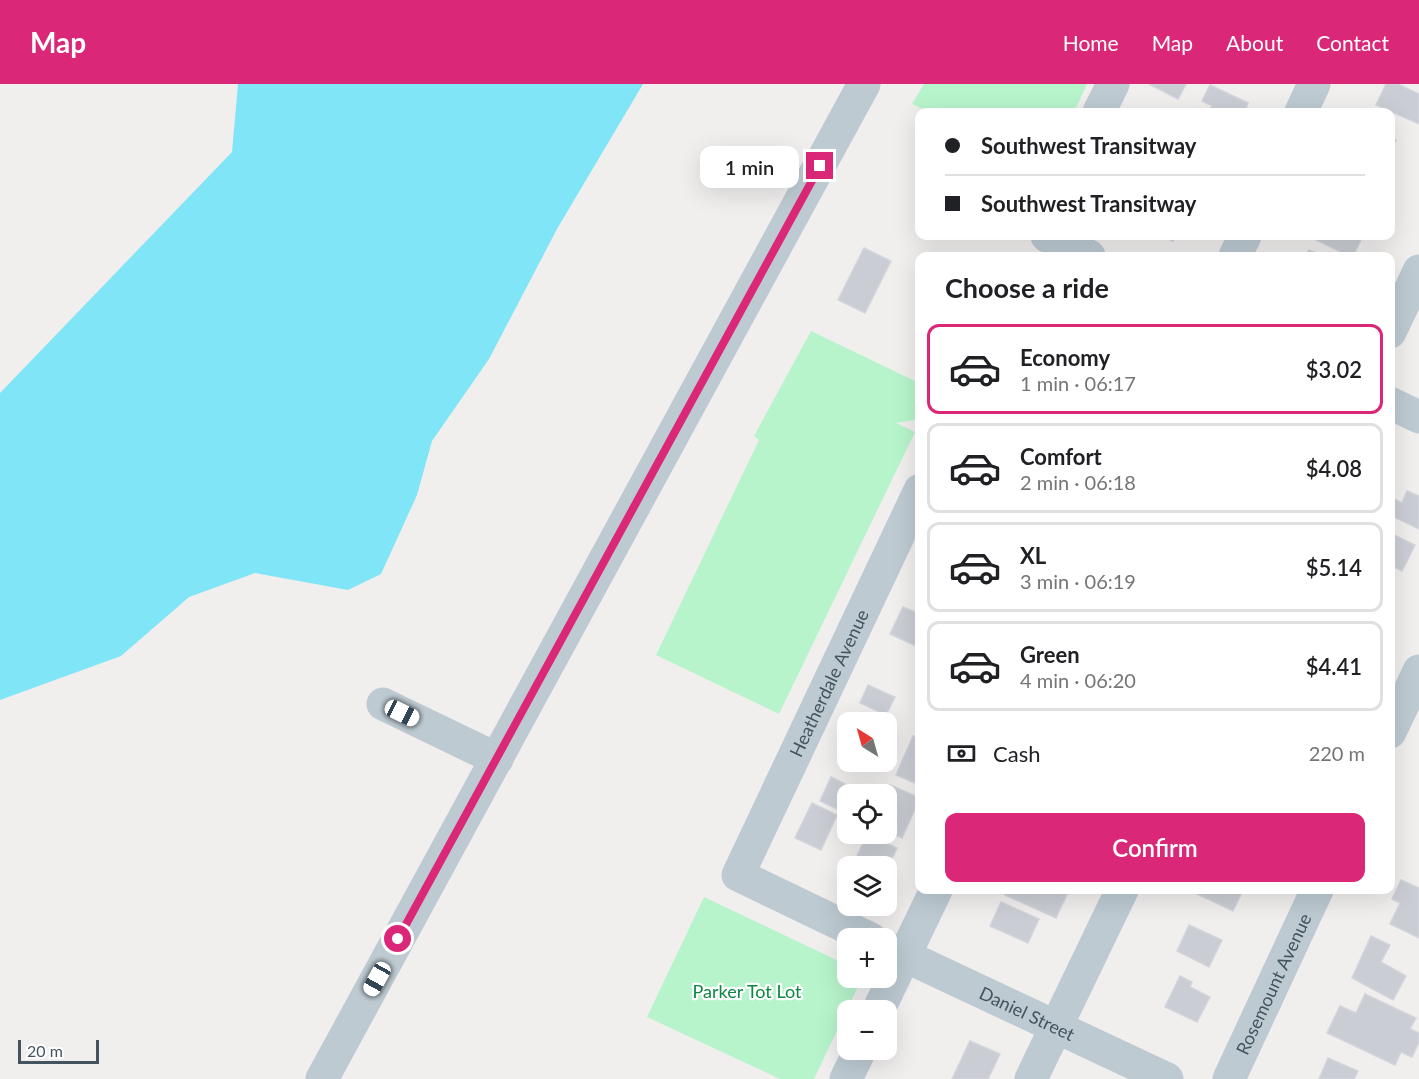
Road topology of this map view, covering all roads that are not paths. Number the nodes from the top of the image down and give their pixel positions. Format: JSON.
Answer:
{"nodes":[{"id":1,"x":864,"y":84,"type":"edge"},
{"id":2,"x":1113,"y":84,"type":"edge"},
{"id":3,"x":1314,"y":84,"type":"edge"},
{"id":4,"x":1101,"y":108,"type":"edge"},
{"id":5,"x":1303,"y":108,"type":"edge"},
{"id":6,"x":1055,"y":240,"type":"edge"},
{"id":7,"x":1081,"y":252,"type":"edge"},
{"id":8,"x":1419,"y":271,"type":"edge"},
{"id":9,"x":1395,"y":321,"type":"edge"},
{"id":10,"x":1395,"y":405,"type":"edge"},
{"id":11,"x":1419,"y":417,"type":"edge"},
{"id":12,"x":915,"y":501,"type":"edge"},
{"id":13,"x":1419,"y":671,"type":"edge"},
{"id":14,"x":383,"y":704,"type":"dead end"},
{"id":15,"x":1395,"y":721,"type":"edge"},
{"id":16,"x":497,"y":759,"type":"junction"},
{"id":17,"x":933,"y":894,"type":"edge"},
{"id":18,"x":1120,"y":894,"type":"edge"},
{"id":19,"x":1315,"y":894,"type":"edge"},
{"id":20,"x":848,"y":928,"type":"edge"},
{"id":21,"x":897,"y":949,"type":"edge"},
{"id":22,"x":897,"y":951,"type":"edge"},
{"id":23,"x":1056,"y":1027,"type":"junction"},
{"id":24,"x":855,"y":1060,"type":"edge"},
{"id":25,"x":322,"y":1079,"type":"edge"},
{"id":26,"x":846,"y":1079,"type":"edge"},
{"id":27,"x":1031,"y":1079,"type":"edge"},
{"id":28,"x":1167,"y":1079,"type":"edge"},
{"id":29,"x":1229,"y":1079,"type":"edge"}],
"edges":[{"from":1,"to":16,"type":"street"},
{"from":2,"to":4,"type":"street"},
{"from":3,"to":5,"type":"street"},
{"from":6,"to":7,"type":"street"},
{"from":8,"to":9,"type":"street"},
{"from":10,"to":11,"type":"street"},
{"from":12,"to":20,"type":"street","name":"Heatherdale Avenue"},
{"from":13,"to":15,"type":"street"},
{"from":14,"to":16,"type":"street"},
{"from":16,"to":25,"type":"street"},
{"from":17,"to":21,"type":"street"},
{"from":18,"to":23,"type":"street"},
{"from":19,"to":29,"type":"street","name":"Rosemount Avenue"},
{"from":22,"to":23,"type":"street","name":"Daniel Street"},
{"from":23,"to":27,"type":"street"},
{"from":23,"to":28,"type":"street","name":"Daniel Street"},
{"from":24,"to":26,"type":"street"}]}
